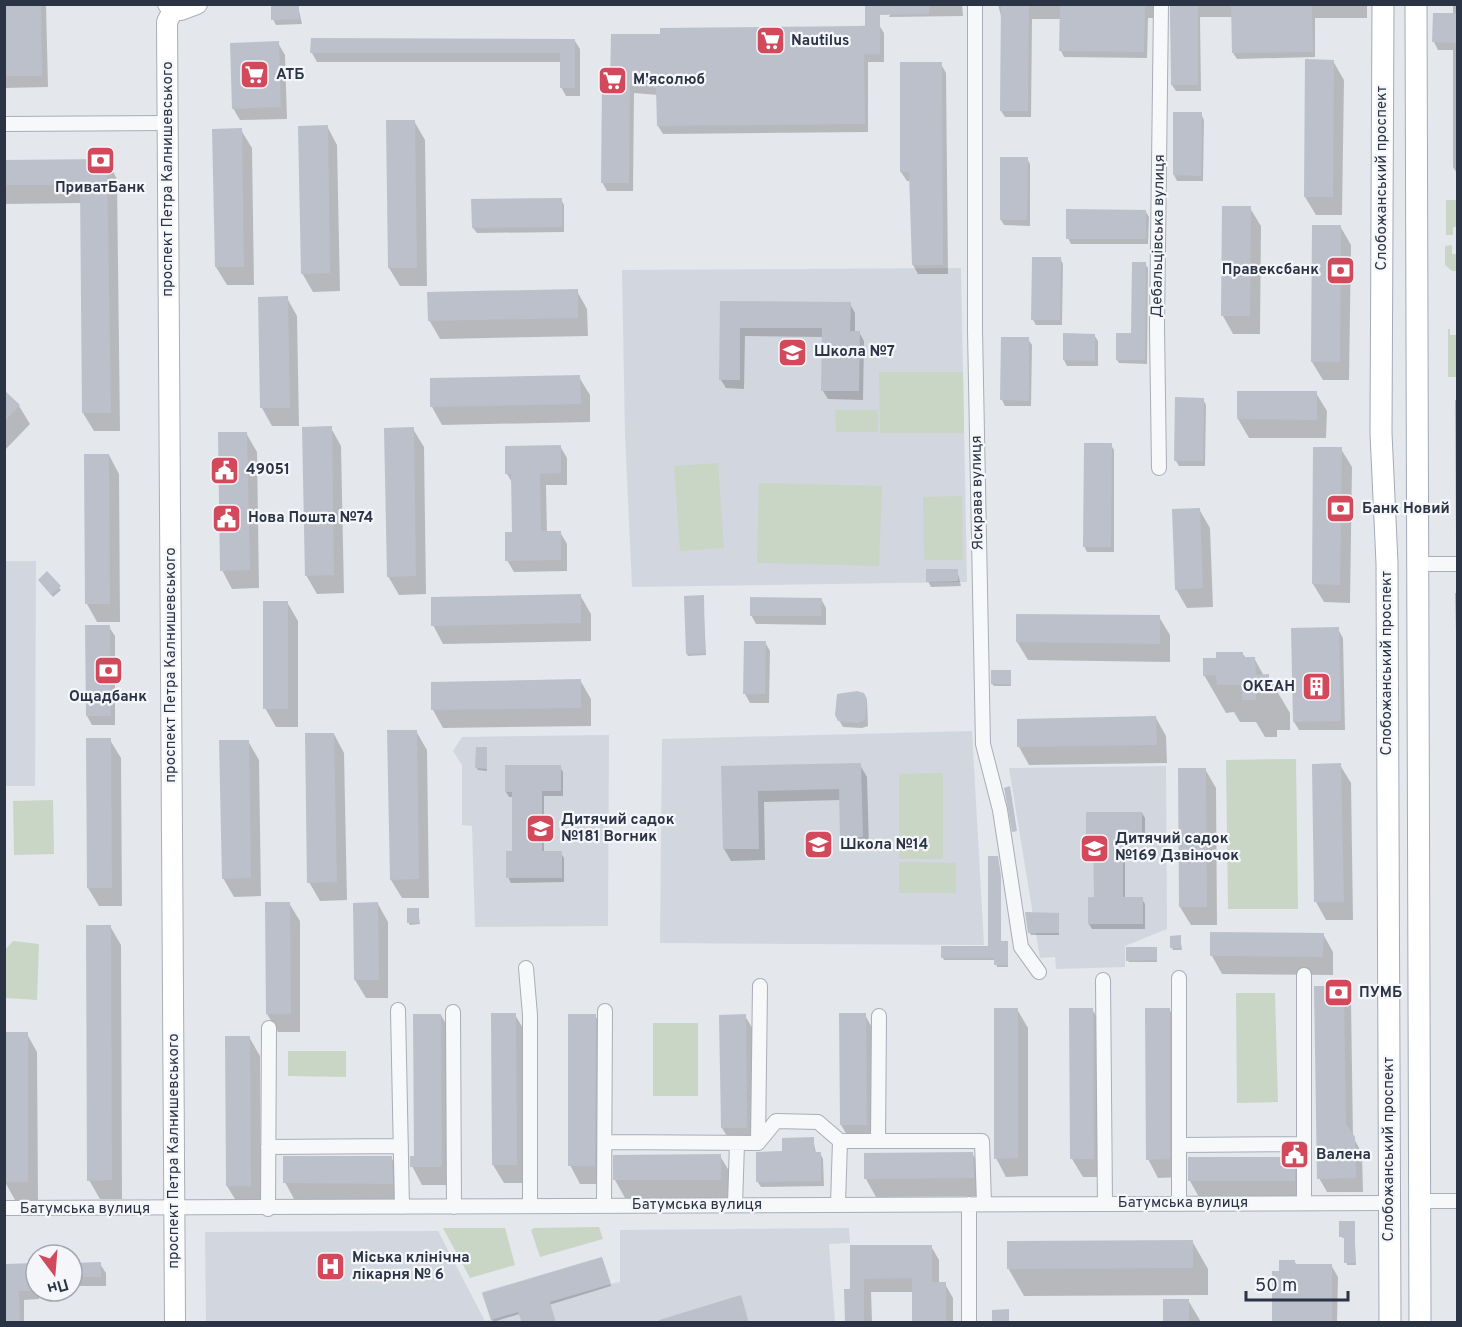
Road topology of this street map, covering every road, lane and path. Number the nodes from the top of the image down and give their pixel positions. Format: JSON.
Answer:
{"nodes":[{"id":1,"x":197,"y":4,"type":"edge"},
{"id":2,"x":975,"y":4,"type":"edge"},
{"id":3,"x":1161,"y":4,"type":"edge"},
{"id":4,"x":1383,"y":4,"type":"edge"},
{"id":5,"x":1416,"y":4,"type":"edge"},
{"id":6,"x":171,"y":6,"type":"edge"},
{"id":7,"x":168,"y":123,"type":"junction"},
{"id":8,"x":4,"y":124,"type":"edge"},
{"id":9,"x":1159,"y":468,"type":"dead end"},
{"id":10,"x":1419,"y":564,"type":"junction"},
{"id":11,"x":1458,"y":564,"type":"edge"},
{"id":12,"x":526,"y":968,"type":"dead end"},
{"id":13,"x":1039,"y":972,"type":"dead end"},
{"id":14,"x":1304,"y":975,"type":"dead end"},
{"id":15,"x":1179,"y":978,"type":"dead end"},
{"id":16,"x":1103,"y":980,"type":"dead end"},
{"id":17,"x":760,"y":986,"type":"dead end"},
{"id":18,"x":398,"y":1010,"type":"dead end"},
{"id":19,"x":605,"y":1011,"type":"dead end"},
{"id":20,"x":453,"y":1012,"type":"dead end"},
{"id":21,"x":879,"y":1016,"type":"dead end"},
{"id":22,"x":269,"y":1028,"type":"dead end"},
{"id":23,"x":840,"y":1141,"type":"junction"},
{"id":24,"x":878,"y":1141,"type":"junction"},
{"id":25,"x":605,"y":1142,"type":"junction"},
{"id":26,"x":737,"y":1143,"type":"junction"},
{"id":27,"x":758,"y":1143,"type":"junction"},
{"id":28,"x":1304,"y":1144,"type":"junction"},
{"id":29,"x":1179,"y":1145,"type":"junction"},
{"id":30,"x":401,"y":1146,"type":"junction"},
{"id":31,"x":268,"y":1147,"type":"junction"},
{"id":32,"x":1419,"y":1201,"type":"junction"},
{"id":33,"x":1458,"y":1201,"type":"edge"},
{"id":34,"x":1179,"y":1203,"type":"junction"},
{"id":35,"x":1304,"y":1203,"type":"junction"},
{"id":36,"x":1389,"y":1203,"type":"junction"},
{"id":37,"x":838,"y":1204,"type":"junction"},
{"id":38,"x":969,"y":1204,"type":"junction"},
{"id":39,"x":984,"y":1204,"type":"junction"},
{"id":40,"x":1106,"y":1204,"type":"junction"},
{"id":41,"x":735,"y":1205,"type":"junction"},
{"id":42,"x":531,"y":1206,"type":"junction"},
{"id":43,"x":604,"y":1206,"type":"junction"},
{"id":44,"x":402,"y":1207,"type":"junction"},
{"id":45,"x":454,"y":1207,"type":"junction"},
{"id":46,"x":4,"y":1208,"type":"edge"},
{"id":47,"x":175,"y":1209,"type":"junction"},
{"id":48,"x":268,"y":1209,"type":"junction"},
{"id":49,"x":175,"y":1323,"type":"edge"},
{"id":50,"x":969,"y":1323,"type":"edge"},
{"id":51,"x":1390,"y":1323,"type":"edge"},
{"id":52,"x":1420,"y":1323,"type":"edge"}],
"edges":[{"from":1,"to":6,"type":"street"},
{"from":2,"to":13,"type":"street","name":"Яскрава вулиця"},
{"from":3,"to":9,"type":"street","name":"Дебальцівська вулиця"},
{"from":4,"to":36,"type":"main road","name":"Слобожанський проспект"},
{"from":5,"to":10,"type":"main road","name":"Слобожанський проспект"},
{"from":6,"to":7,"type":"street","name":"проспект Петра Калнишевського"},
{"from":7,"to":8,"type":"street"},
{"from":7,"to":47,"type":"street","name":"проспект Петра Калнишевського"},
{"from":10,"to":11,"type":"street"},
{"from":10,"to":32,"type":"main road","name":"Слобожанський проспект"},
{"from":12,"to":42,"type":"street"},
{"from":14,"to":28,"type":"street"},
{"from":15,"to":29,"type":"street"},
{"from":16,"to":40,"type":"street"},
{"from":17,"to":27,"type":"street"},
{"from":18,"to":30,"type":"street"},
{"from":19,"to":25,"type":"street"},
{"from":20,"to":45,"type":"street"},
{"from":21,"to":24,"type":"street"},
{"from":22,"to":31,"type":"street"},
{"from":23,"to":24,"type":"street"},
{"from":23,"to":27,"type":"street"},
{"from":23,"to":37,"type":"street"},
{"from":24,"to":39,"type":"street"},
{"from":25,"to":26,"type":"street"},
{"from":25,"to":43,"type":"street"},
{"from":26,"to":27,"type":"street"},
{"from":26,"to":41,"type":"street"},
{"from":28,"to":29,"type":"street"},
{"from":28,"to":35,"type":"street"},
{"from":29,"to":34,"type":"street"},
{"from":30,"to":31,"type":"street"},
{"from":30,"to":44,"type":"street"},
{"from":31,"to":48,"type":"street"},
{"from":32,"to":33,"type":"street"},
{"from":32,"to":52,"type":"main road","name":"Слобожанський проспект"},
{"from":34,"to":35,"type":"street","name":"Батумська вулиця"},
{"from":34,"to":40,"type":"street","name":"Батумська вулиця"},
{"from":35,"to":36,"type":"street","name":"Батумська вулиця"},
{"from":36,"to":51,"type":"main road","name":"Слобожанський проспект"},
{"from":37,"to":38,"type":"street","name":"Батумська вулиця"},
{"from":37,"to":41,"type":"street","name":"Батумська вулиця"},
{"from":38,"to":39,"type":"street","name":"Батумська вулиця"},
{"from":38,"to":50,"type":"street"},
{"from":39,"to":40,"type":"street","name":"Батумська вулиця"},
{"from":41,"to":43,"type":"street","name":"Батумська вулиця"},
{"from":42,"to":43,"type":"street","name":"Батумська вулиця"},
{"from":42,"to":45,"type":"street","name":"Батумська вулиця"},
{"from":44,"to":45,"type":"street","name":"Батумська вулиця"},
{"from":44,"to":48,"type":"street","name":"Батумська вулиця"},
{"from":46,"to":47,"type":"street","name":"Батумська вулиця"},
{"from":47,"to":48,"type":"street","name":"Батумська вулиця"},
{"from":47,"to":49,"type":"street","name":"проспект Петра Калнишевського"}]}
